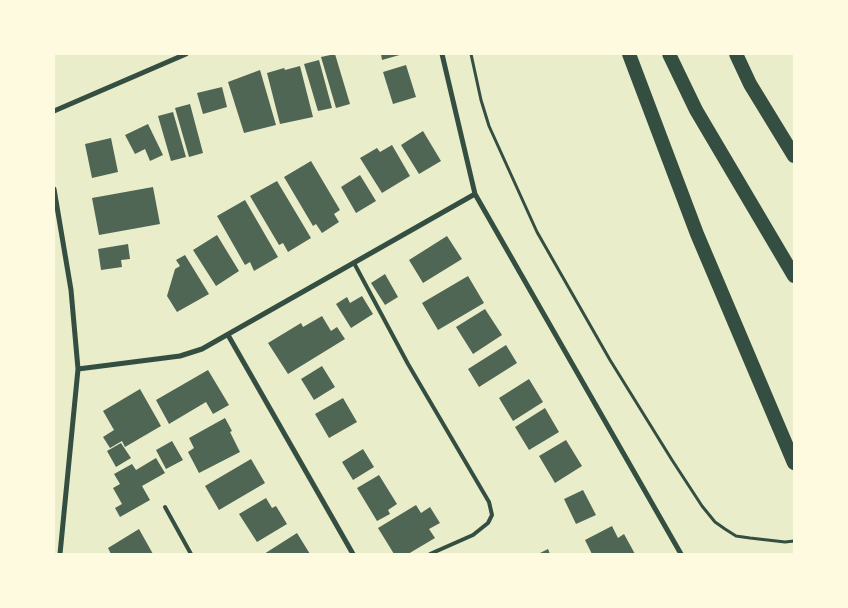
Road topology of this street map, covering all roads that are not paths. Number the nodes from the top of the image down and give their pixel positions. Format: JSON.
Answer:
{"nodes":[{"id":1,"x":186,"y":54,"type":"edge"},
{"id":2,"x":442,"y":54,"type":"edge"},
{"id":3,"x":629,"y":54,"type":"edge"},
{"id":4,"x":669,"y":54,"type":"edge"},
{"id":5,"x":736,"y":54,"type":"edge"},
{"id":6,"x":54,"y":111,"type":"edge"},
{"id":7,"x":794,"y":156,"type":"edge"},
{"id":8,"x":54,"y":189,"type":"edge"},
{"id":9,"x":475,"y":194,"type":"junction"},
{"id":10,"x":354,"y":263,"type":"junction"},
{"id":11,"x":794,"y":276,"type":"edge"},
{"id":12,"x":228,"y":335,"type":"junction"},
{"id":13,"x":78,"y":369,"type":"junction"},
{"id":14,"x":794,"y":461,"type":"edge"},
{"id":15,"x":165,"y":507,"type":"dead end"},
{"id":16,"x":60,"y":554,"type":"edge"},
{"id":17,"x":191,"y":554,"type":"edge"},
{"id":18,"x":353,"y":554,"type":"edge"},
{"id":19,"x":430,"y":554,"type":"edge"},
{"id":20,"x":681,"y":554,"type":"edge"}],
"edges":[{"from":1,"to":6,"type":"street"},
{"from":2,"to":9,"type":"street"},
{"from":3,"to":14,"type":"highway"},
{"from":4,"to":11,"type":"highway"},
{"from":5,"to":7,"type":"highway"},
{"from":8,"to":13,"type":"street"},
{"from":9,"to":10,"type":"street"},
{"from":9,"to":20,"type":"street"},
{"from":10,"to":12,"type":"street"},
{"from":10,"to":19,"type":"lane"},
{"from":12,"to":13,"type":"street"},
{"from":12,"to":18,"type":"street"},
{"from":13,"to":16,"type":"street"},
{"from":15,"to":17,"type":"lane"}]}
